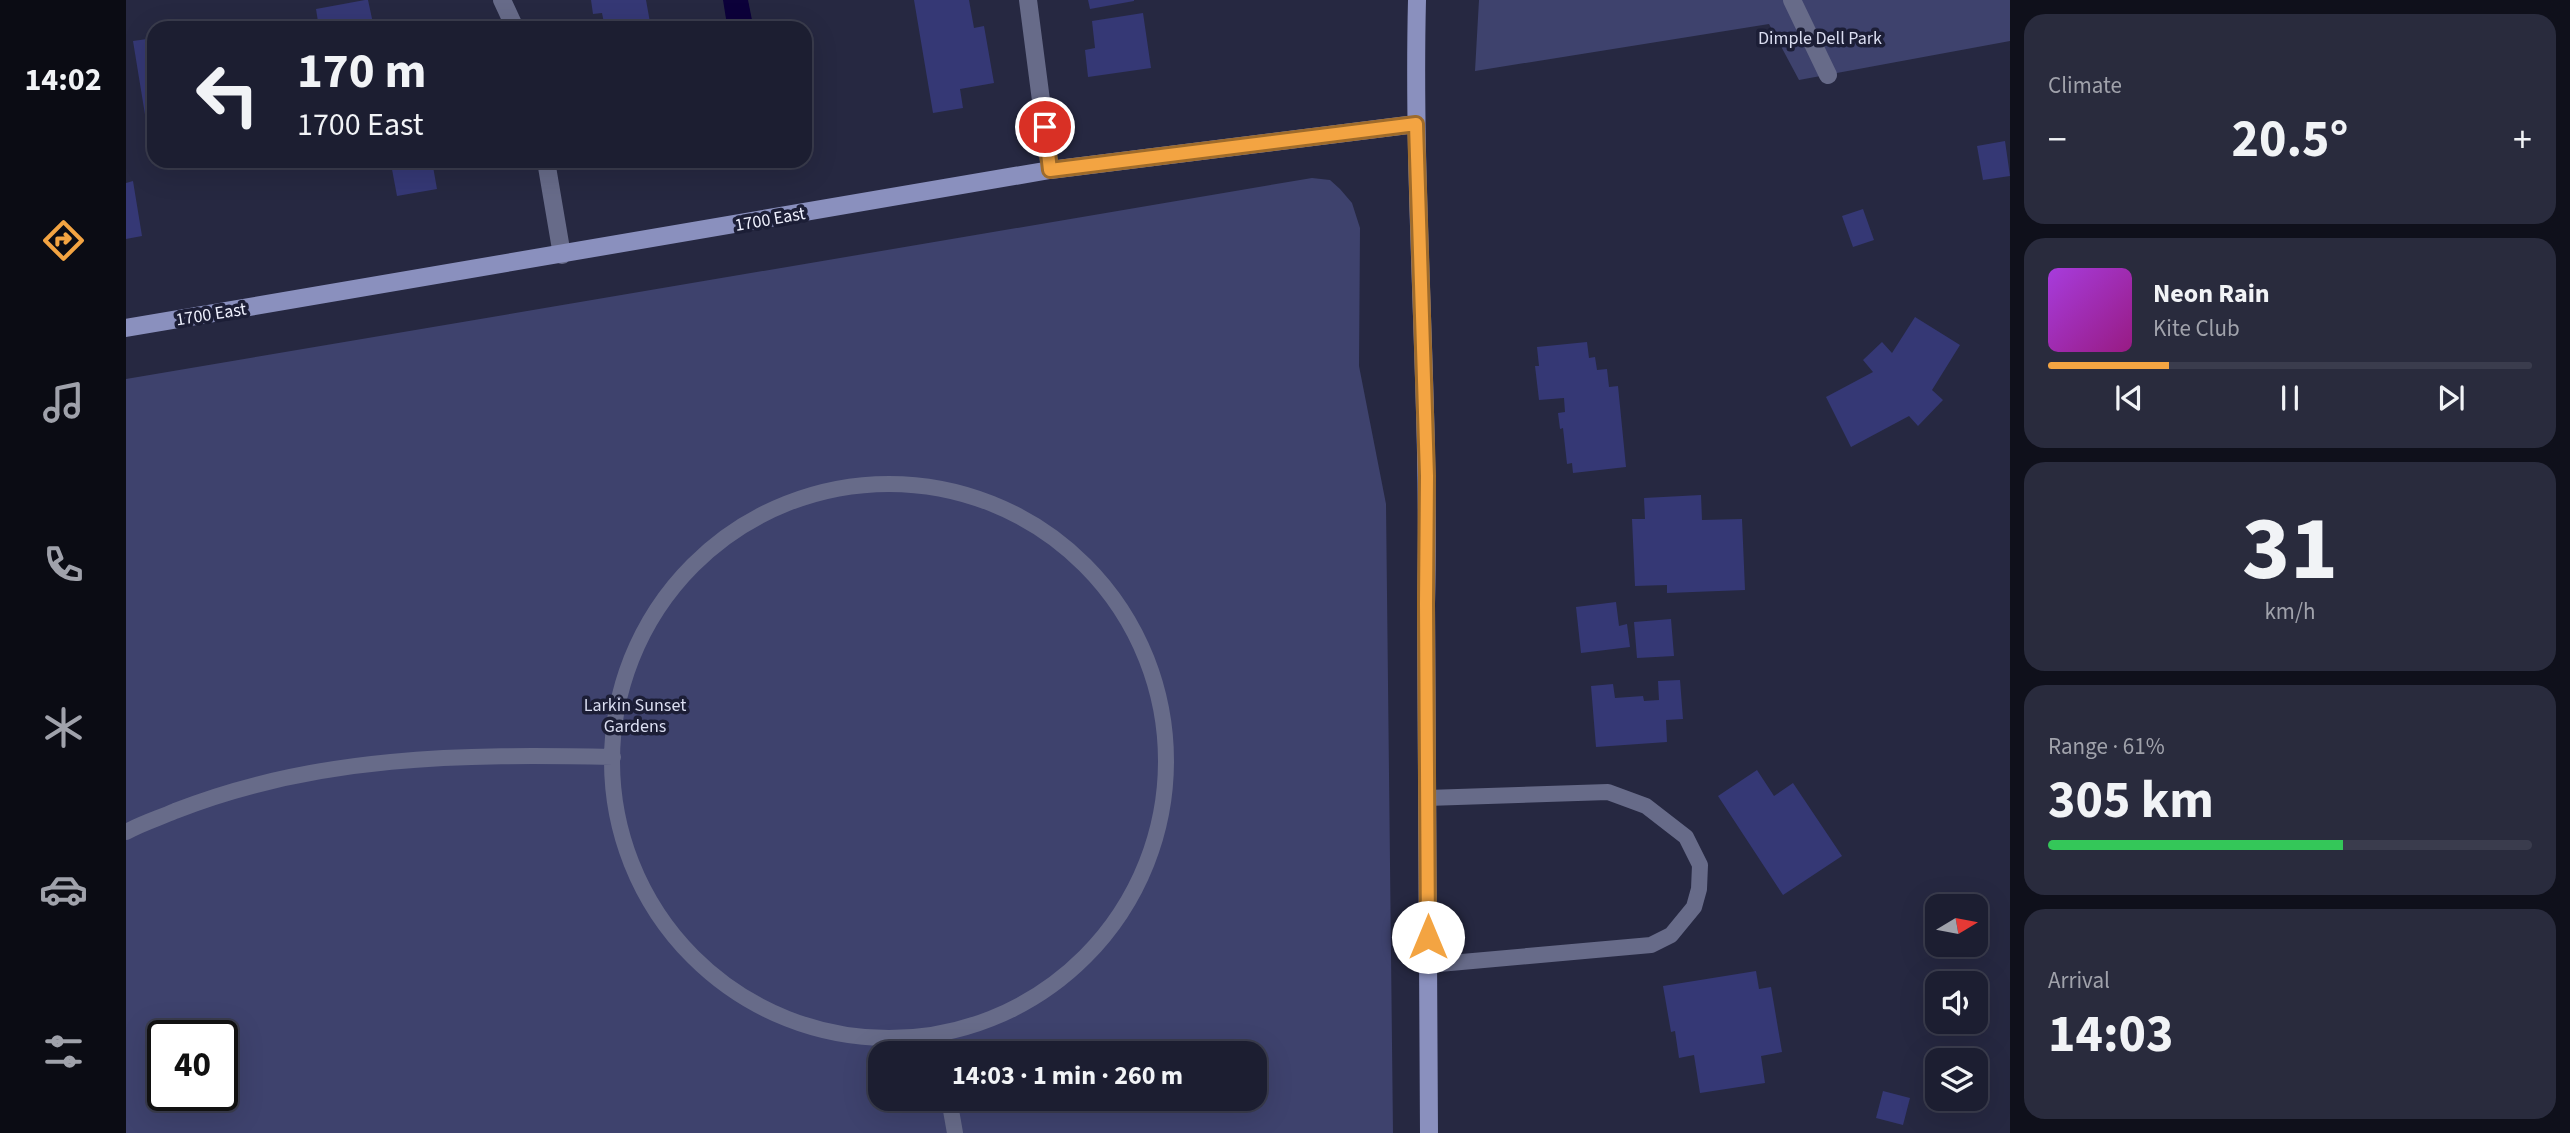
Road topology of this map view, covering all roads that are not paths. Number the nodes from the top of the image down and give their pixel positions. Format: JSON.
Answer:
{"nodes":[{"id":1,"x":502,"y":0,"type":"edge"},
{"id":2,"x":1028,"y":0,"type":"edge"},
{"id":3,"x":1417,"y":0,"type":"edge"},
{"id":4,"x":1792,"y":0,"type":"edge"},
{"id":5,"x":512,"y":21,"type":"edge"},
{"id":6,"x":1828,"y":75,"type":"dead end"},
{"id":7,"x":1416,"y":124,"type":"junction"},
{"id":8,"x":547,"y":168,"type":"edge"},
{"id":9,"x":1050,"y":170,"type":"junction"},
{"id":10,"x":562,"y":255,"type":"junction"},
{"id":11,"x":126,"y":328,"type":"edge"},
{"id":12,"x":612,"y":757,"type":"junction"},
{"id":13,"x":1427,"y":798,"type":"junction"},
{"id":14,"x":126,"y":832,"type":"edge"},
{"id":15,"x":1429,"y":965,"type":"junction"},
{"id":16,"x":936,"y":1035,"type":"junction"},
{"id":17,"x":937,"y":1041,"type":"edge"},
{"id":18,"x":951,"y":1111,"type":"edge"},
{"id":19,"x":955,"y":1133,"type":"edge"},
{"id":20,"x":1429,"y":1133,"type":"edge"}],
"edges":[{"from":1,"to":5,"type":"street"},
{"from":2,"to":9,"type":"street"},
{"from":3,"to":7,"type":"main road"},
{"from":4,"to":6,"type":"street"},
{"from":7,"to":9,"type":"main road","name":"1700 East"},
{"from":7,"to":13,"type":"main road"},
{"from":8,"to":10,"type":"street"},
{"from":9,"to":10,"type":"main road","name":"1700 East"},
{"from":10,"to":11,"type":"main road","name":"1700 East"},
{"from":12,"to":14,"type":"lane"},
{"from":12,"to":16,"type":"lane"},
{"from":12,"to":16,"type":"lane"},
{"from":13,"to":15,"type":"main road"},
{"from":13,"to":15,"type":"lane"},
{"from":15,"to":20,"type":"main road"},
{"from":16,"to":17,"type":"lane"},
{"from":18,"to":19,"type":"lane"}]}
